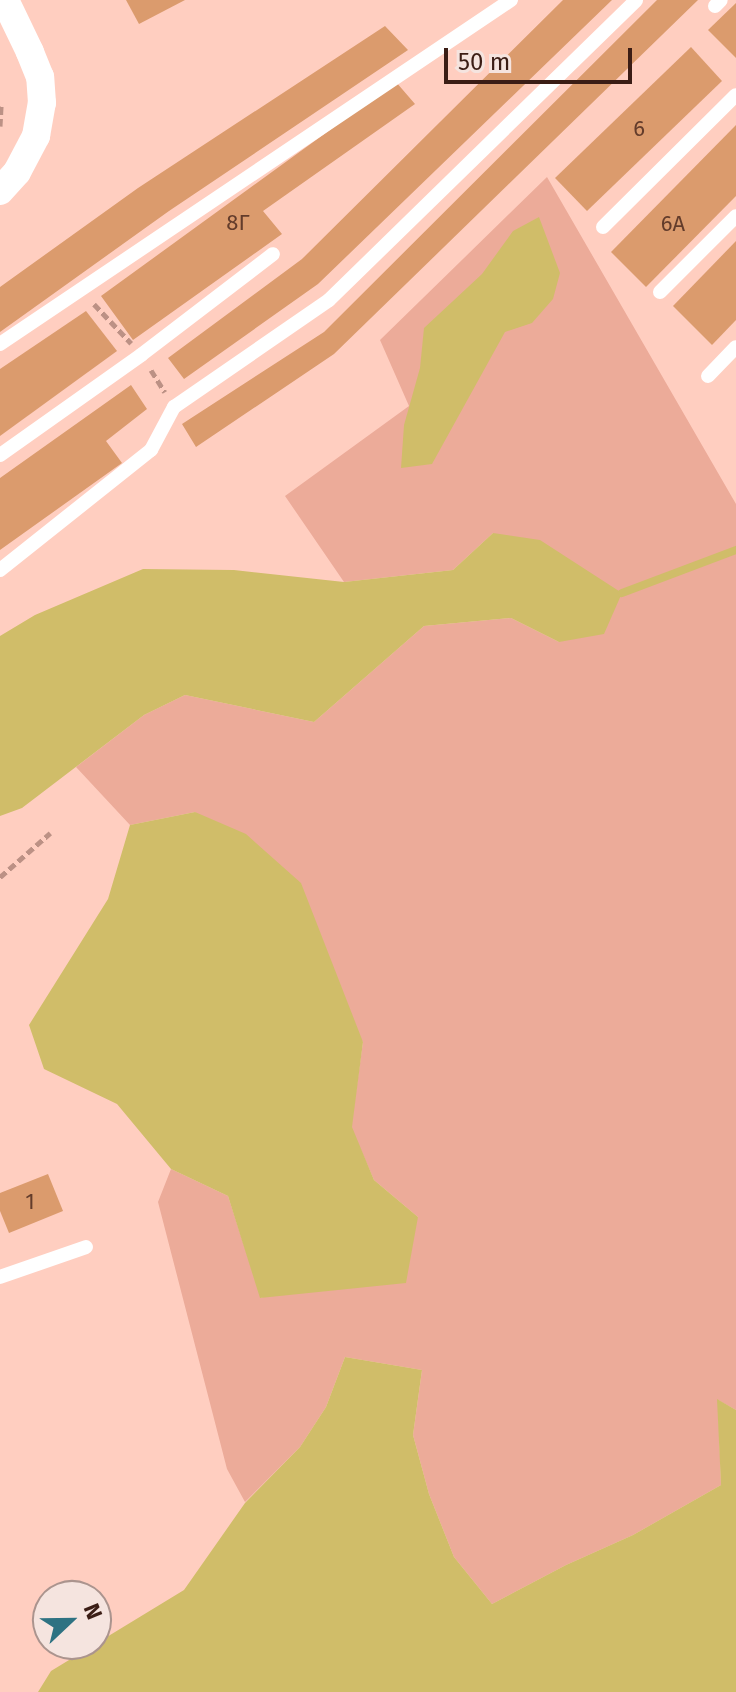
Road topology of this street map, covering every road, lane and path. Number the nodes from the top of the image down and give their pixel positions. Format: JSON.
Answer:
{"nodes":[{"id":1,"x":5,"y":0,"type":"edge"},
{"id":2,"x":511,"y":0,"type":"edge"},
{"id":3,"x":636,"y":0,"type":"edge"},
{"id":4,"x":736,"y":95,"type":"edge"},
{"id":5,"x":1,"y":106,"type":"edge"},
{"id":6,"x":0,"y":126,"type":"edge"},
{"id":7,"x":0,"y":191,"type":"edge"},
{"id":8,"x":736,"y":216,"type":"edge"},
{"id":9,"x":603,"y":227,"type":"dead end"},
{"id":10,"x":273,"y":254,"type":"dead end"},
{"id":11,"x":660,"y":292,"type":"dead end"},
{"id":12,"x":0,"y":344,"type":"edge"},
{"id":13,"x":736,"y":347,"type":"edge"},
{"id":14,"x":708,"y":376,"type":"dead end"},
{"id":15,"x":0,"y":455,"type":"edge"},
{"id":16,"x":0,"y":570,"type":"edge"},
{"id":17,"x":50,"y":833,"type":"dead end"},
{"id":18,"x":0,"y":877,"type":"edge"},
{"id":19,"x":86,"y":1247,"type":"dead end"},
{"id":20,"x":0,"y":1277,"type":"edge"}],
"edges":[{"from":1,"to":7,"type":"street"},
{"from":2,"to":12,"type":"lane"},
{"from":3,"to":16,"type":"lane"},
{"from":4,"to":9,"type":"lane"},
{"from":5,"to":6,"type":"path"},
{"from":8,"to":11,"type":"lane"},
{"from":10,"to":15,"type":"lane"},
{"from":13,"to":14,"type":"lane"},
{"from":17,"to":18,"type":"path"},
{"from":19,"to":20,"type":"lane"}]}
